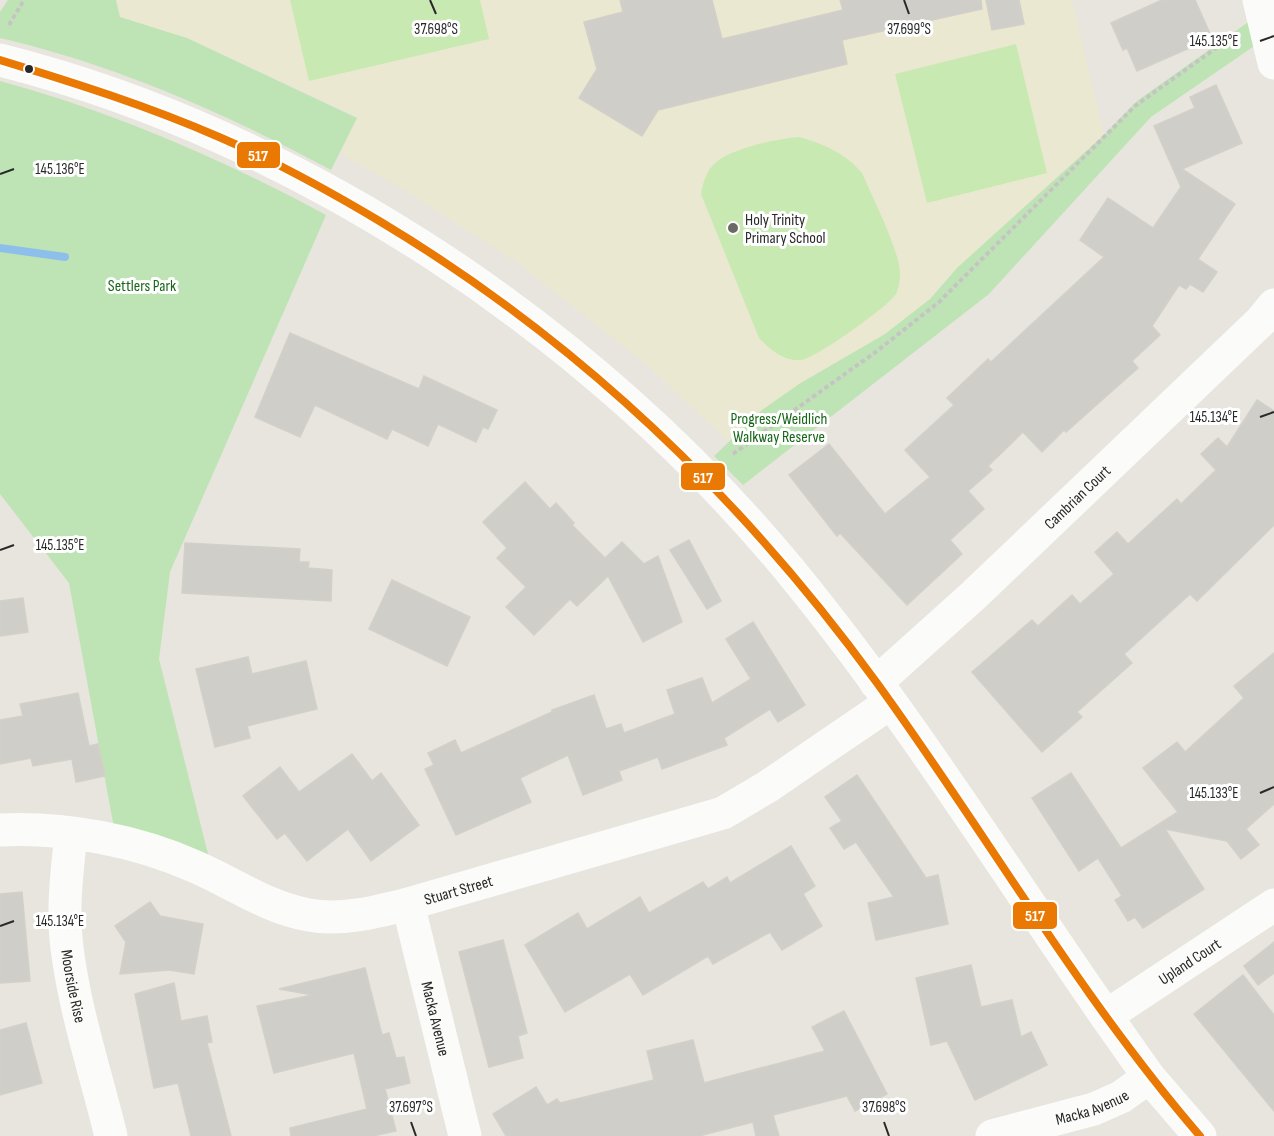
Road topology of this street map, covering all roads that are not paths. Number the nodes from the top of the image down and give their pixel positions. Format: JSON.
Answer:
{"nodes":[{"id":1,"x":1261,"y":7,"type":"edge"},
{"id":2,"x":0,"y":60,"type":"edge"},
{"id":3,"x":1274,"y":63,"type":"edge"},
{"id":4,"x":1274,"y":305,"type":"edge"},
{"id":5,"x":883,"y":693,"type":"junction"},
{"id":6,"x":0,"y":830,"type":"edge"},
{"id":7,"x":71,"y":834,"type":"junction"},
{"id":8,"x":408,"y":904,"type":"junction"},
{"id":9,"x":1274,"y":905,"type":"edge"},
{"id":10,"x":1106,"y":1016,"type":"junction"},
{"id":11,"x":1149,"y":1077,"type":"junction"},
{"id":12,"x":111,"y":1136,"type":"edge"},
{"id":13,"x":465,"y":1136,"type":"edge"},
{"id":14,"x":992,"y":1136,"type":"edge"},
{"id":15,"x":1200,"y":1136,"type":"edge"}],
"edges":[{"from":1,"to":3,"type":"street"},
{"from":2,"to":5,"type":"street"},
{"from":4,"to":5,"type":"street","name":"Cambrian Court"},
{"from":5,"to":8,"type":"street","name":"Stuart Street"},
{"from":5,"to":10,"type":"street"},
{"from":6,"to":7,"type":"street","name":"Stuart Street"},
{"from":7,"to":8,"type":"street","name":"Stuart Street"},
{"from":7,"to":12,"type":"street","name":"Moorside Rise"},
{"from":8,"to":13,"type":"street","name":"Macka Avenue"},
{"from":9,"to":10,"type":"street","name":"Upland Court"},
{"from":10,"to":11,"type":"street"},
{"from":11,"to":14,"type":"street","name":"Macka Avenue"},
{"from":11,"to":15,"type":"street"}]}
